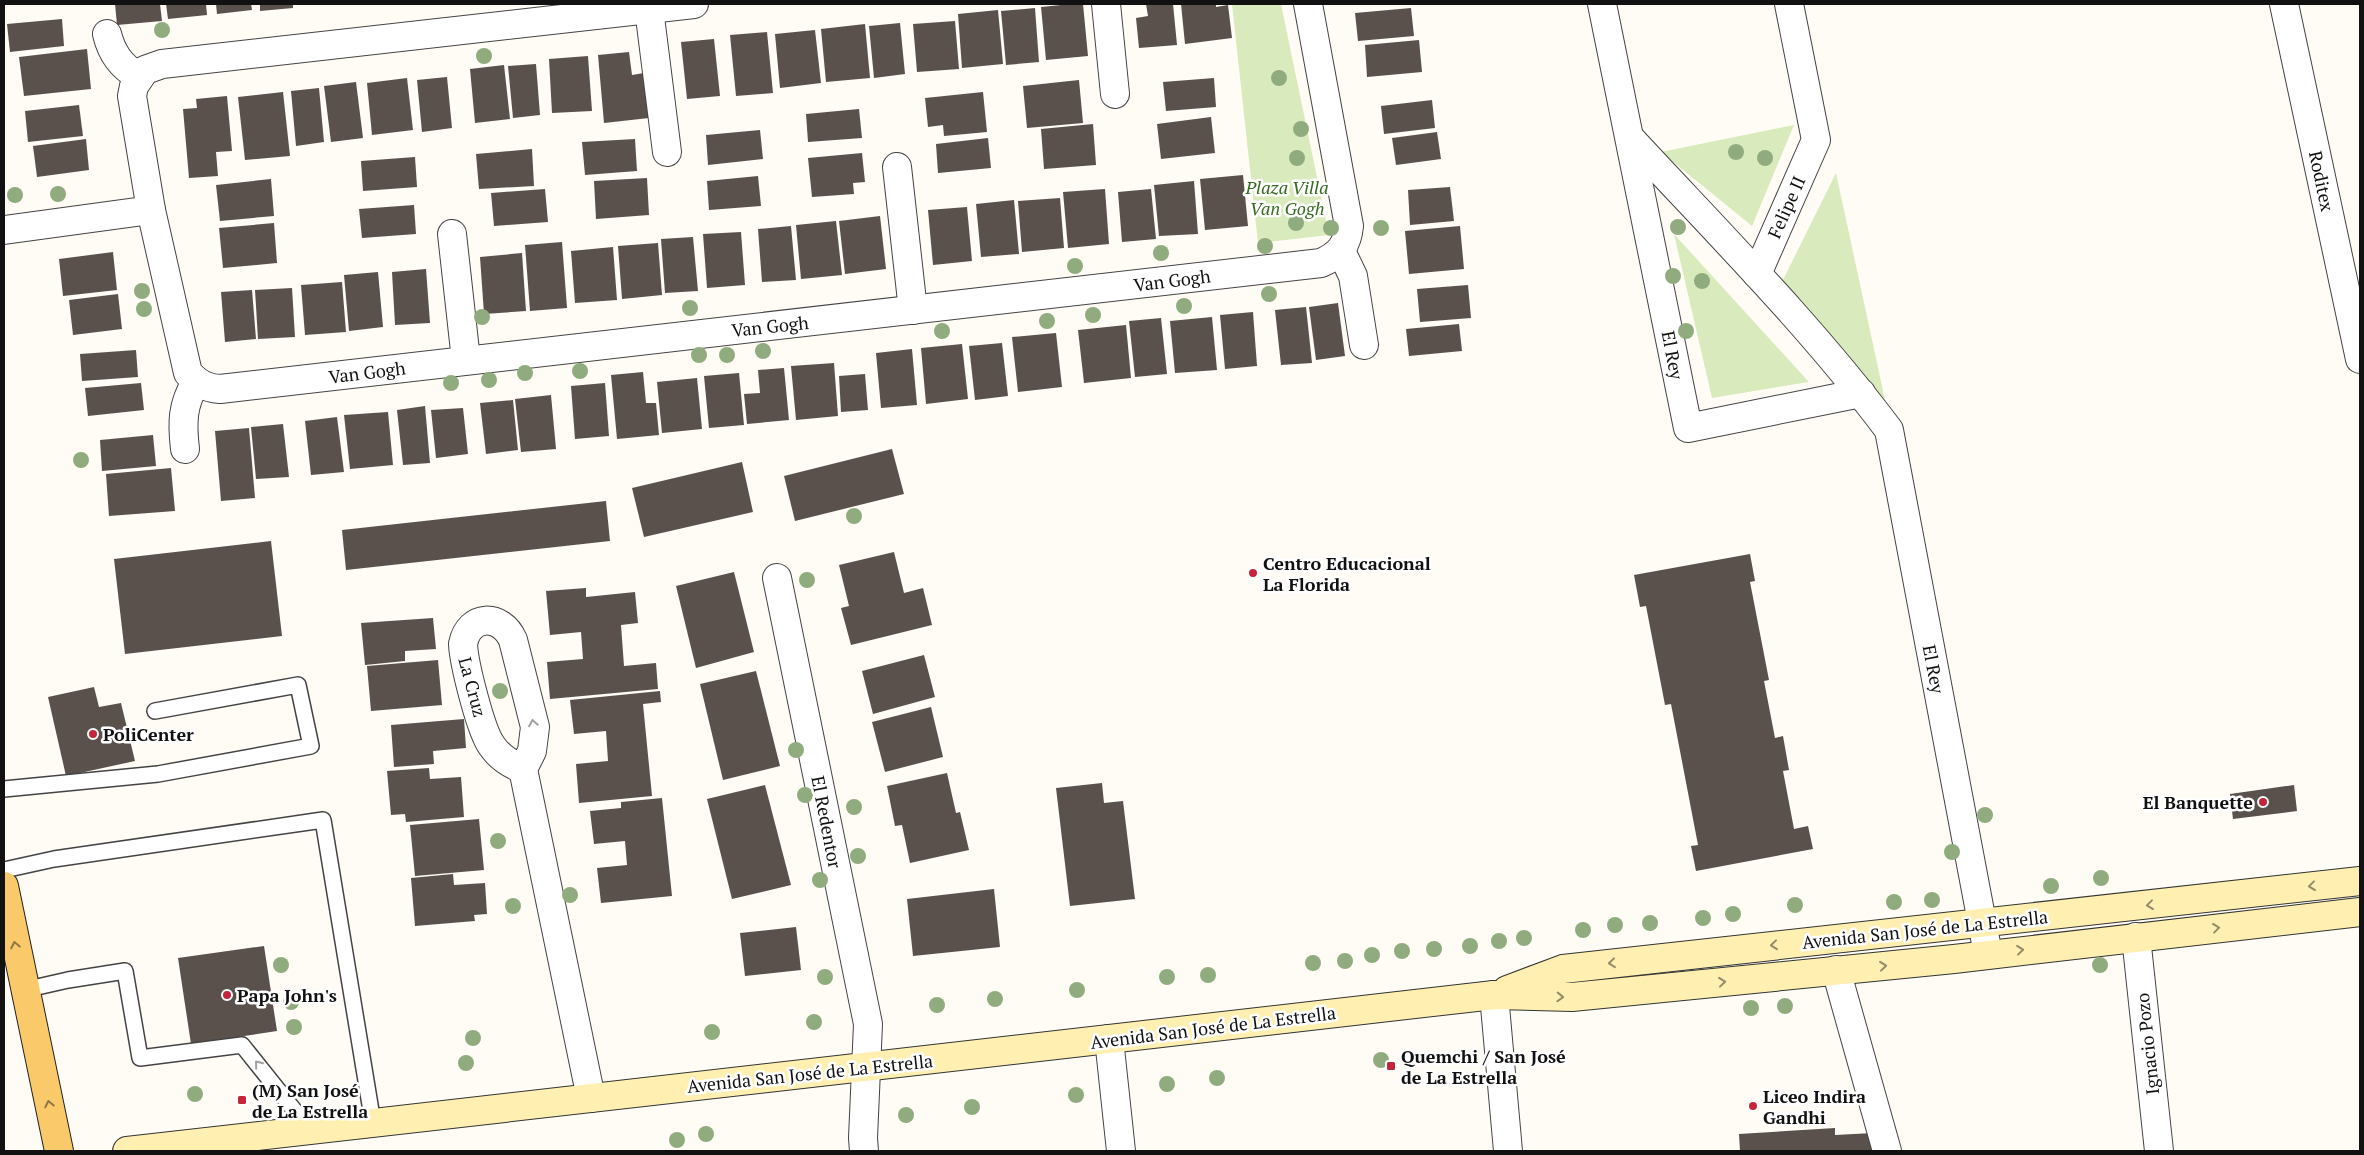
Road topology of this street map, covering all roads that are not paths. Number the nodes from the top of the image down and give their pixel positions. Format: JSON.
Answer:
{"nodes":[{"id":1,"x":694,"y":4,"type":"edge"},
{"id":2,"x":1106,"y":4,"type":"edge"},
{"id":3,"x":1308,"y":4,"type":"edge"},
{"id":4,"x":1602,"y":4,"type":"edge"},
{"id":5,"x":1789,"y":4,"type":"edge"},
{"id":6,"x":2284,"y":4,"type":"edge"},
{"id":7,"x":649,"y":9,"type":"junction"},
{"id":8,"x":107,"y":34,"type":"dead end"},
{"id":9,"x":138,"y":77,"type":"junction"},
{"id":10,"x":1115,"y":94,"type":"dead end"},
{"id":11,"x":1630,"y":138,"type":"junction"},
{"id":12,"x":666,"y":152,"type":"dead end"},
{"id":13,"x":897,"y":167,"type":"dead end"},
{"id":14,"x":151,"y":210,"type":"junction"},
{"id":15,"x":4,"y":230,"type":"edge"},
{"id":16,"x":452,"y":234,"type":"dead end"},
{"id":17,"x":1341,"y":251,"type":"junction"},
{"id":18,"x":1757,"y":274,"type":"junction"},
{"id":19,"x":913,"y":310,"type":"junction"},
{"id":20,"x":1364,"y":345,"type":"dead end"},
{"id":21,"x":2360,"y":359,"type":"edge"},
{"id":22,"x":466,"y":360,"type":"junction"},
{"id":23,"x":196,"y":382,"type":"junction"},
{"id":24,"x":1861,"y":393,"type":"junction"},
{"id":25,"x":185,"y":448,"type":"dead end"},
{"id":26,"x":777,"y":578,"type":"dead end"},
{"id":27,"x":155,"y":711,"type":"dead end"},
{"id":28,"x":523,"y":769,"type":"junction"},
{"id":29,"x":4,"y":789,"type":"edge"},
{"id":30,"x":4,"y":870,"type":"edge"},
{"id":31,"x":2360,"y":881,"type":"edge"},
{"id":32,"x":4,"y":886,"type":"edge"},
{"id":33,"x":2360,"y":912,"type":"edge"},
{"id":34,"x":1982,"y":922,"type":"junction"},
{"id":35,"x":2136,"y":937,"type":"junction"},
{"id":36,"x":1988,"y":954,"type":"junction"},
{"id":37,"x":1836,"y":970,"type":"junction"},
{"id":38,"x":24,"y":990,"type":"junction"},
{"id":39,"x":1494,"y":995,"type":"junction"},
{"id":40,"x":1109,"y":1039,"type":"junction"},
{"id":41,"x":866,"y":1067,"type":"junction"},
{"id":42,"x":591,"y":1098,"type":"junction"},
{"id":43,"x":373,"y":1123,"type":"junction"},
{"id":44,"x":310,"y":1130,"type":"junction"},
{"id":45,"x":59,"y":1151,"type":"edge"},
{"id":46,"x":127,"y":1151,"type":"edge"},
{"id":47,"x":864,"y":1151,"type":"edge"},
{"id":48,"x":1120,"y":1151,"type":"edge"},
{"id":49,"x":1508,"y":1151,"type":"edge"},
{"id":50,"x":1887,"y":1151,"type":"edge"},
{"id":51,"x":2159,"y":1151,"type":"edge"}],
"edges":[{"from":1,"to":7,"type":"street"},
{"from":2,"to":10,"type":"street"},
{"from":3,"to":17,"type":"street"},
{"from":4,"to":11,"type":"street","name":"El Rey"},
{"from":5,"to":18,"type":"street","name":"Felipe II"},
{"from":6,"to":21,"type":"street","name":"Roditex"},
{"from":7,"to":9,"type":"street"},
{"from":7,"to":12,"type":"street"},
{"from":8,"to":9,"type":"street"},
{"from":9,"to":14,"type":"street"},
{"from":11,"to":18,"type":"street","name":"El Rey"},
{"from":11,"to":24,"type":"street","name":"El Rey"},
{"from":13,"to":19,"type":"street"},
{"from":14,"to":15,"type":"street"},
{"from":14,"to":23,"type":"street"},
{"from":16,"to":22,"type":"street"},
{"from":17,"to":19,"type":"street","name":"Van Gogh"},
{"from":17,"to":20,"type":"street"},
{"from":18,"to":24,"type":"street","name":"El Rey"},
{"from":19,"to":22,"type":"street","name":"Van Gogh"},
{"from":22,"to":23,"type":"street","name":"Van Gogh"},
{"from":23,"to":25,"type":"street"},
{"from":24,"to":34,"type":"street","name":"El Rey"},
{"from":26,"to":41,"type":"street","name":"El Redentor"},
{"from":27,"to":29,"type":"lane"},
{"from":28,"to":28,"type":"street","name":"La Cruz","one_way":true},
{"from":28,"to":42,"type":"street"},
{"from":30,"to":43,"type":"lane"},
{"from":31,"to":34,"type":"main road","name":"Avenida San José de La Estrella","one_way":true},
{"from":38,"to":32,"type":"main road","one_way":true},
{"from":35,"to":33,"type":"main road","name":"Avenida San José de La Estrella","one_way":true},
{"from":34,"to":36,"type":"street","name":"El Rey"},
{"from":34,"to":39,"type":"main road","name":"Avenida San José de La Estrella","one_way":true},
{"from":36,"to":35,"type":"main road","name":"Avenida San José de La Estrella","one_way":true},
{"from":35,"to":51,"type":"street","name":"Ignacio Pozo"},
{"from":37,"to":36,"type":"main road","name":"Avenida San José de La Estrella","one_way":true},
{"from":39,"to":37,"type":"main road","name":"Avenida San José de La Estrella","one_way":true},
{"from":37,"to":50,"type":"street"},
{"from":44,"to":38,"type":"lane","one_way":true},
{"from":45,"to":38,"type":"main road","one_way":true},
{"from":39,"to":40,"type":"main road","name":"Avenida San José de La Estrella"},
{"from":39,"to":49,"type":"street"},
{"from":40,"to":41,"type":"main road","name":"Avenida San José de La Estrella"},
{"from":40,"to":48,"type":"street"},
{"from":41,"to":42,"type":"main road","name":"Avenida San José de La Estrella"},
{"from":41,"to":47,"type":"street","name":"El Redentor"},
{"from":42,"to":43,"type":"main road","name":"Avenida San José de La Estrella"},
{"from":43,"to":44,"type":"main road","name":"Avenida San José de La Estrella"},
{"from":44,"to":46,"type":"main road","name":"Avenida San José de La Estrella"}]}
